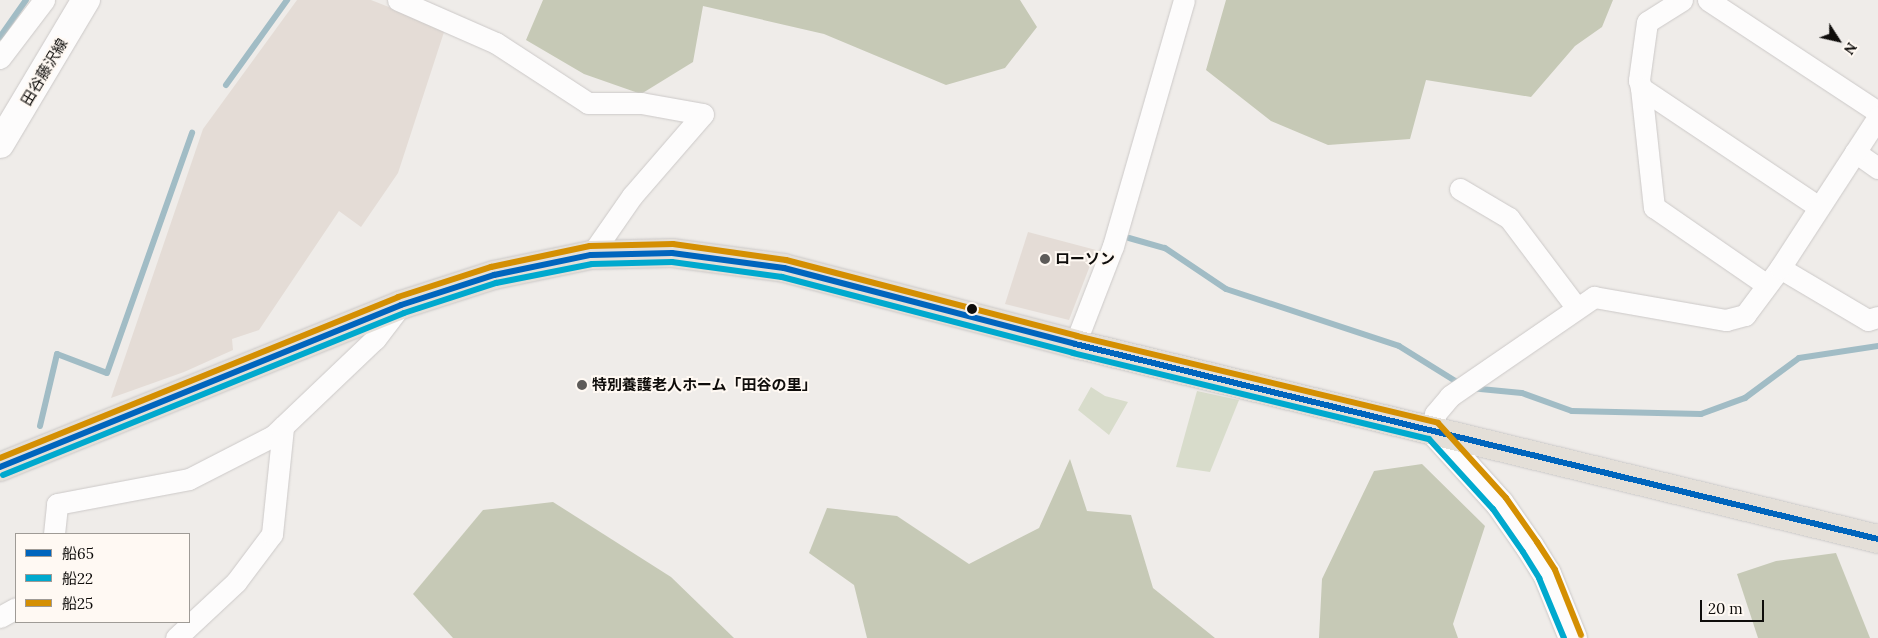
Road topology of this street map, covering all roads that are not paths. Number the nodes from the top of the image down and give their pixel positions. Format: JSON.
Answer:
{"nodes":[{"id":1,"x":44,"y":0,"type":"edge"},
{"id":2,"x":86,"y":0,"type":"edge"},
{"id":3,"x":398,"y":0,"type":"edge"},
{"id":4,"x":1184,"y":0,"type":"edge"},
{"id":5,"x":1682,"y":0,"type":"edge"},
{"id":6,"x":1708,"y":0,"type":"edge"},
{"id":7,"x":0,"y":58,"type":"edge"},
{"id":8,"x":1641,"y":88,"type":"junction"},
{"id":9,"x":1878,"y":112,"type":"edge"},
{"id":10,"x":1878,"y":117,"type":"edge"},
{"id":11,"x":3,"y":133,"type":"edge"},
{"id":12,"x":1855,"y":152,"type":"junction"},
{"id":13,"x":1878,"y":168,"type":"edge"},
{"id":14,"x":1460,"y":189,"type":"dead end"},
{"id":15,"x":1819,"y":207,"type":"junction"},
{"id":16,"x":591,"y":255,"type":"junction"},
{"id":17,"x":1774,"y":276,"type":"junction"},
{"id":18,"x":401,"y":305,"type":"junction"},
{"id":19,"x":1576,"y":307,"type":"junction"},
{"id":20,"x":1878,"y":317,"type":"edge"},
{"id":21,"x":1075,"y":344,"type":"junction"},
{"id":22,"x":283,"y":427,"type":"junction"},
{"id":23,"x":1434,"y":431,"type":"junction"},
{"id":24,"x":0,"y":467,"type":"edge"},
{"id":25,"x":54,"y":533,"type":"edge"},
{"id":26,"x":1878,"y":539,"type":"edge"},
{"id":27,"x":15,"y":609,"type":"edge"},
{"id":28,"x":0,"y":617,"type":"edge"},
{"id":29,"x":176,"y":638,"type":"edge"},
{"id":30,"x":1572,"y":638,"type":"edge"}],
"edges":[{"from":1,"to":7,"type":"street"},
{"from":2,"to":11,"type":"street","name":"田谷藤沢線"},
{"from":3,"to":16,"type":"street"},
{"from":4,"to":21,"type":"street"},
{"from":5,"to":8,"type":"street"},
{"from":6,"to":9,"type":"street"},
{"from":8,"to":15,"type":"street"},
{"from":8,"to":17,"type":"street"},
{"from":10,"to":12,"type":"street"},
{"from":12,"to":13,"type":"street"},
{"from":12,"to":15,"type":"street"},
{"from":14,"to":19,"type":"street"},
{"from":15,"to":17,"type":"street"},
{"from":16,"to":18,"type":"main road"},
{"from":16,"to":21,"type":"main road"},
{"from":17,"to":19,"type":"street"},
{"from":17,"to":20,"type":"street"},
{"from":18,"to":22,"type":"street"},
{"from":18,"to":24,"type":"main road"},
{"from":19,"to":23,"type":"street"},
{"from":21,"to":23,"type":"main road"},
{"from":22,"to":25,"type":"street"},
{"from":22,"to":29,"type":"street"},
{"from":23,"to":26,"type":"main road"},
{"from":23,"to":30,"type":"street"},
{"from":27,"to":28,"type":"street"}]}
